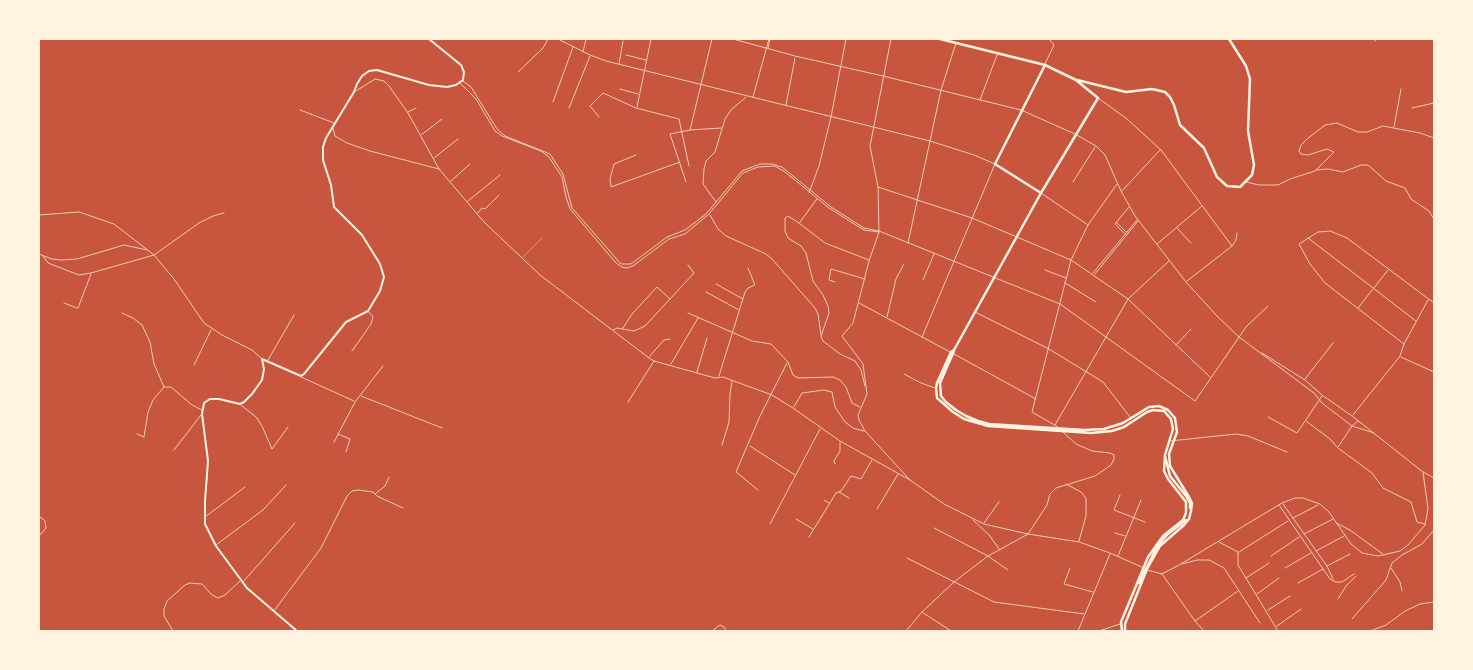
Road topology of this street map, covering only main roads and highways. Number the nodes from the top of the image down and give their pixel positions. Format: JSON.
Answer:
{"nodes":[{"id":1,"x":429,"y":39,"type":"edge"},
{"id":2,"x":940,"y":39,"type":"edge"},
{"id":3,"x":1228,"y":39,"type":"edge"},
{"id":4,"x":1045,"y":65,"type":"junction"},
{"id":5,"x":1076,"y":80,"type":"junction"},
{"id":6,"x":1041,"y":193,"type":"junction"},
{"id":7,"x":938,"y":383,"type":"junction"},
{"id":8,"x":1132,"y":420,"type":"junction"},
{"id":9,"x":1084,"y":431,"type":"junction"},
{"id":10,"x":1169,"y":454,"type":"junction"},
{"id":11,"x":1164,"y":455,"type":"junction"},
{"id":12,"x":1166,"y":462,"type":"junction"},
{"id":13,"x":1145,"y":569,"type":"junction"},
{"id":14,"x":297,"y":631,"type":"edge"},
{"id":15,"x":1123,"y":631,"type":"edge"}],
"edges":[{"from":1,"to":14,"type":"main road"},
{"from":2,"to":4,"type":"main road"},
{"from":3,"to":5,"type":"main road"},
{"from":4,"to":5,"type":"main road"},
{"from":4,"to":6,"type":"main road"},
{"from":5,"to":6,"type":"main road"},
{"from":6,"to":7,"type":"main road"},
{"from":7,"to":9,"type":"main road"},
{"from":7,"to":9,"type":"main road"},
{"from":8,"to":9,"type":"main road"},
{"from":8,"to":10,"type":"main road"},
{"from":8,"to":11,"type":"main road"},
{"from":10,"to":12,"type":"main road"},
{"from":10,"to":13,"type":"main road"},
{"from":11,"to":12,"type":"main road"},
{"from":11,"to":13,"type":"main road"},
{"from":12,"to":15,"type":"main road"},
{"from":13,"to":15,"type":"main road"},
{"from":13,"to":15,"type":"main road"}]}
